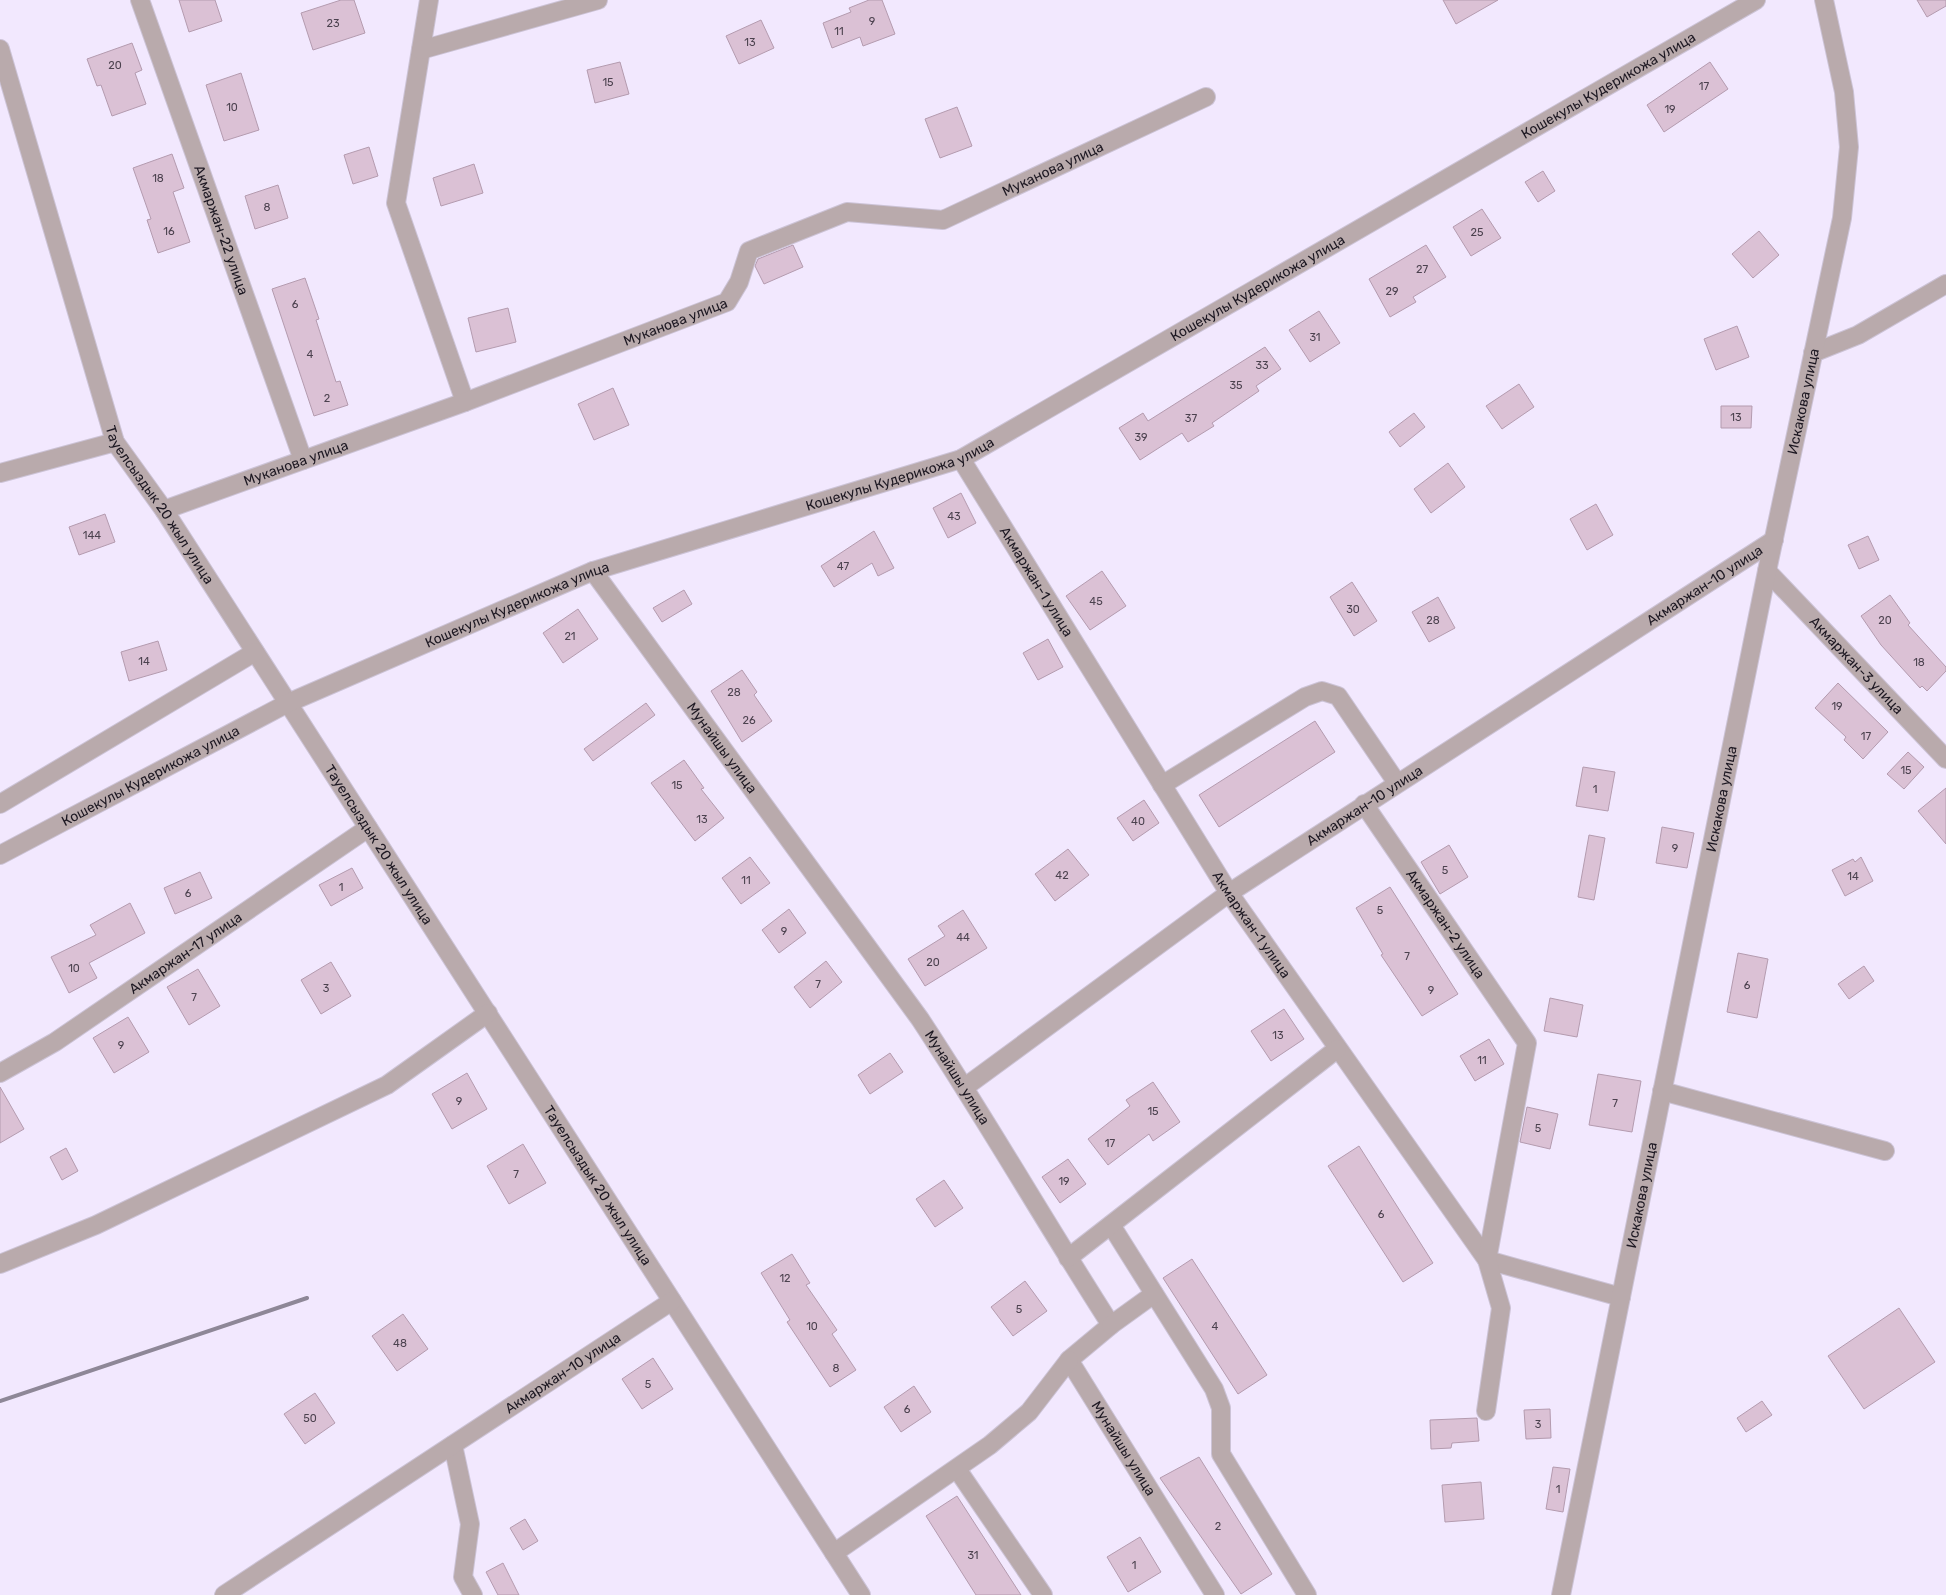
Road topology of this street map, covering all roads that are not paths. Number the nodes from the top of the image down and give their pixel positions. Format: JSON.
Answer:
{"nodes":[{"id":1,"x":140,"y":0,"type":"edge"},
{"id":2,"x":429,"y":0,"type":"edge"},
{"id":3,"x":598,"y":0,"type":"edge"},
{"id":4,"x":1756,"y":0,"type":"edge"},
{"id":5,"x":1824,"y":0,"type":"edge"},
{"id":6,"x":0,"y":50,"type":"edge"},
{"id":7,"x":421,"y":50,"type":"junction"},
{"id":8,"x":1206,"y":97,"type":"dead end"},
{"id":9,"x":1946,"y":284,"type":"edge"},
{"id":10,"x":1813,"y":353,"type":"junction"},
{"id":11,"x":465,"y":402,"type":"junction"},
{"id":12,"x":115,"y":442,"type":"junction"},
{"id":13,"x":960,"y":459,"type":"junction"},
{"id":14,"x":303,"y":460,"type":"junction"},
{"id":15,"x":0,"y":473,"type":"edge"},
{"id":16,"x":164,"y":510,"type":"junction"},
{"id":17,"x":1774,"y":540,"type":"junction"},
{"id":18,"x":593,"y":571,"type":"junction"},
{"id":19,"x":1767,"y":571,"type":"junction"},
{"id":20,"x":255,"y":652,"type":"junction"},
{"id":21,"x":288,"y":703,"type":"junction"},
{"id":22,"x":1946,"y":759,"type":"edge"},
{"id":23,"x":1396,"y":783,"type":"junction"},
{"id":24,"x":1162,"y":785,"type":"junction"},
{"id":25,"x":0,"y":804,"type":"edge"},
{"id":26,"x":1364,"y":804,"type":"junction"},
{"id":27,"x":368,"y":828,"type":"junction"},
{"id":28,"x":0,"y":855,"type":"edge"},
{"id":29,"x":1229,"y":893,"type":"junction"},
{"id":30,"x":488,"y":1013,"type":"junction"},
{"id":31,"x":1338,"y":1049,"type":"junction"},
{"id":32,"x":0,"y":1073,"type":"edge"},
{"id":33,"x":965,"y":1087,"type":"junction"},
{"id":34,"x":1662,"y":1091,"type":"junction"},
{"id":35,"x":1885,"y":1151,"type":"dead end"},
{"id":36,"x":1111,"y":1225,"type":"junction"},
{"id":37,"x":1068,"y":1258,"type":"junction"},
{"id":38,"x":1487,"y":1260,"type":"junction"},
{"id":39,"x":0,"y":1264,"type":"edge"},
{"id":40,"x":1154,"y":1294,"type":"junction"},
{"id":41,"x":1621,"y":1297,"type":"junction"},
{"id":42,"x":672,"y":1301,"type":"junction"},
{"id":43,"x":1111,"y":1324,"type":"junction"},
{"id":44,"x":1069,"y":1360,"type":"junction"},
{"id":45,"x":1486,"y":1411,"type":"dead end"},
{"id":46,"x":453,"y":1445,"type":"junction"},
{"id":47,"x":957,"y":1469,"type":"junction"},
{"id":48,"x":834,"y":1553,"type":"junction"},
{"id":49,"x":224,"y":1595,"type":"edge"},
{"id":50,"x":473,"y":1595,"type":"edge"},
{"id":51,"x":861,"y":1595,"type":"edge"},
{"id":52,"x":1044,"y":1595,"type":"edge"},
{"id":53,"x":1216,"y":1595,"type":"edge"},
{"id":54,"x":1307,"y":1595,"type":"edge"},
{"id":55,"x":1561,"y":1595,"type":"edge"}],
"edges":[{"from":1,"to":14,"type":"street","name":"Акмаржан-22 улица"},
{"from":2,"to":7,"type":"street"},
{"from":3,"to":7,"type":"street"},
{"from":4,"to":13,"type":"street","name":"Кошекулы Кудерикожа улица"},
{"from":5,"to":10,"type":"street","name":"Искакова улица"},
{"from":6,"to":12,"type":"street","name":"Тауелсыздык 20 жыл улица"},
{"from":7,"to":11,"type":"street"},
{"from":8,"to":11,"type":"street","name":"Муканова улица"},
{"from":9,"to":10,"type":"street"},
{"from":10,"to":17,"type":"street","name":"Искакова улица"},
{"from":11,"to":14,"type":"street","name":"Муканова улица"},
{"from":12,"to":15,"type":"street"},
{"from":12,"to":16,"type":"street","name":"Тауелсыздык 20 жыл улица"},
{"from":13,"to":18,"type":"street","name":"Кошекулы Кудерикожа улица"},
{"from":13,"to":24,"type":"street","name":"Акмаржан-1 улица"},
{"from":14,"to":16,"type":"street","name":"Муканова улица"},
{"from":16,"to":20,"type":"street","name":"Тауелсыздык 20 жыл улица"},
{"from":17,"to":19,"type":"street","name":"Искакова улица"},
{"from":17,"to":23,"type":"street","name":"Акмаржан-10 улица"},
{"from":18,"to":21,"type":"street","name":"Кошекулы Кудерикожа улица"},
{"from":18,"to":33,"type":"street","name":"Мунайшы улица"},
{"from":19,"to":22,"type":"street","name":"Акмаржан-3 улица"},
{"from":19,"to":34,"type":"street","name":"Искакова улица"},
{"from":20,"to":21,"type":"street","name":"Тауелсыздык 20 жыл улица"},
{"from":20,"to":25,"type":"street"},
{"from":21,"to":27,"type":"street","name":"Тауелсыздык 20 жыл улица"},
{"from":21,"to":28,"type":"street","name":"Кошекулы Кудерикожа улица"},
{"from":23,"to":24,"type":"street"},
{"from":23,"to":26,"type":"street","name":"Акмаржан-10 улица"},
{"from":24,"to":29,"type":"street","name":"Акмаржан-1 улица"},
{"from":26,"to":29,"type":"street","name":"Акмаржан-10 улица"},
{"from":26,"to":38,"type":"street","name":"Акмаржан-2 улица"},
{"from":27,"to":30,"type":"street","name":"Тауелсыздык 20 жыл улица"},
{"from":27,"to":32,"type":"street","name":"Акмаржан-17 улица"},
{"from":29,"to":31,"type":"street","name":"Акмаржан-1 улица"},
{"from":29,"to":33,"type":"street","name":"Акмаржан-10 улица"},
{"from":30,"to":39,"type":"street"},
{"from":30,"to":42,"type":"street","name":"Тауелсыздык 20 жыл улица"},
{"from":31,"to":36,"type":"street"},
{"from":31,"to":38,"type":"street","name":"Акмаржан-1 улица"},
{"from":33,"to":37,"type":"street","name":"Мунайшы улица"},
{"from":34,"to":35,"type":"street"},
{"from":34,"to":41,"type":"street","name":"Искакова улица"},
{"from":36,"to":37,"type":"street"},
{"from":36,"to":40,"type":"street"},
{"from":37,"to":43,"type":"street","name":"Мунайшы улица"},
{"from":38,"to":41,"type":"street"},
{"from":38,"to":45,"type":"street"},
{"from":40,"to":43,"type":"street"},
{"from":40,"to":54,"type":"street"},
{"from":41,"to":55,"type":"street","name":"Искакова улица"},
{"from":42,"to":46,"type":"street","name":"Акмаржан-10 улица"},
{"from":42,"to":48,"type":"street","name":"Тауелсыздык 20 жыл улица"},
{"from":43,"to":44,"type":"street"},
{"from":44,"to":47,"type":"street"},
{"from":44,"to":53,"type":"street","name":"Мунайшы улица"},
{"from":46,"to":49,"type":"street","name":"Акмаржан-10 улица"},
{"from":46,"to":50,"type":"street"},
{"from":47,"to":48,"type":"street"},
{"from":47,"to":52,"type":"street"},
{"from":48,"to":51,"type":"street","name":"Тауелсыздык 20 жыл улица"}]}
